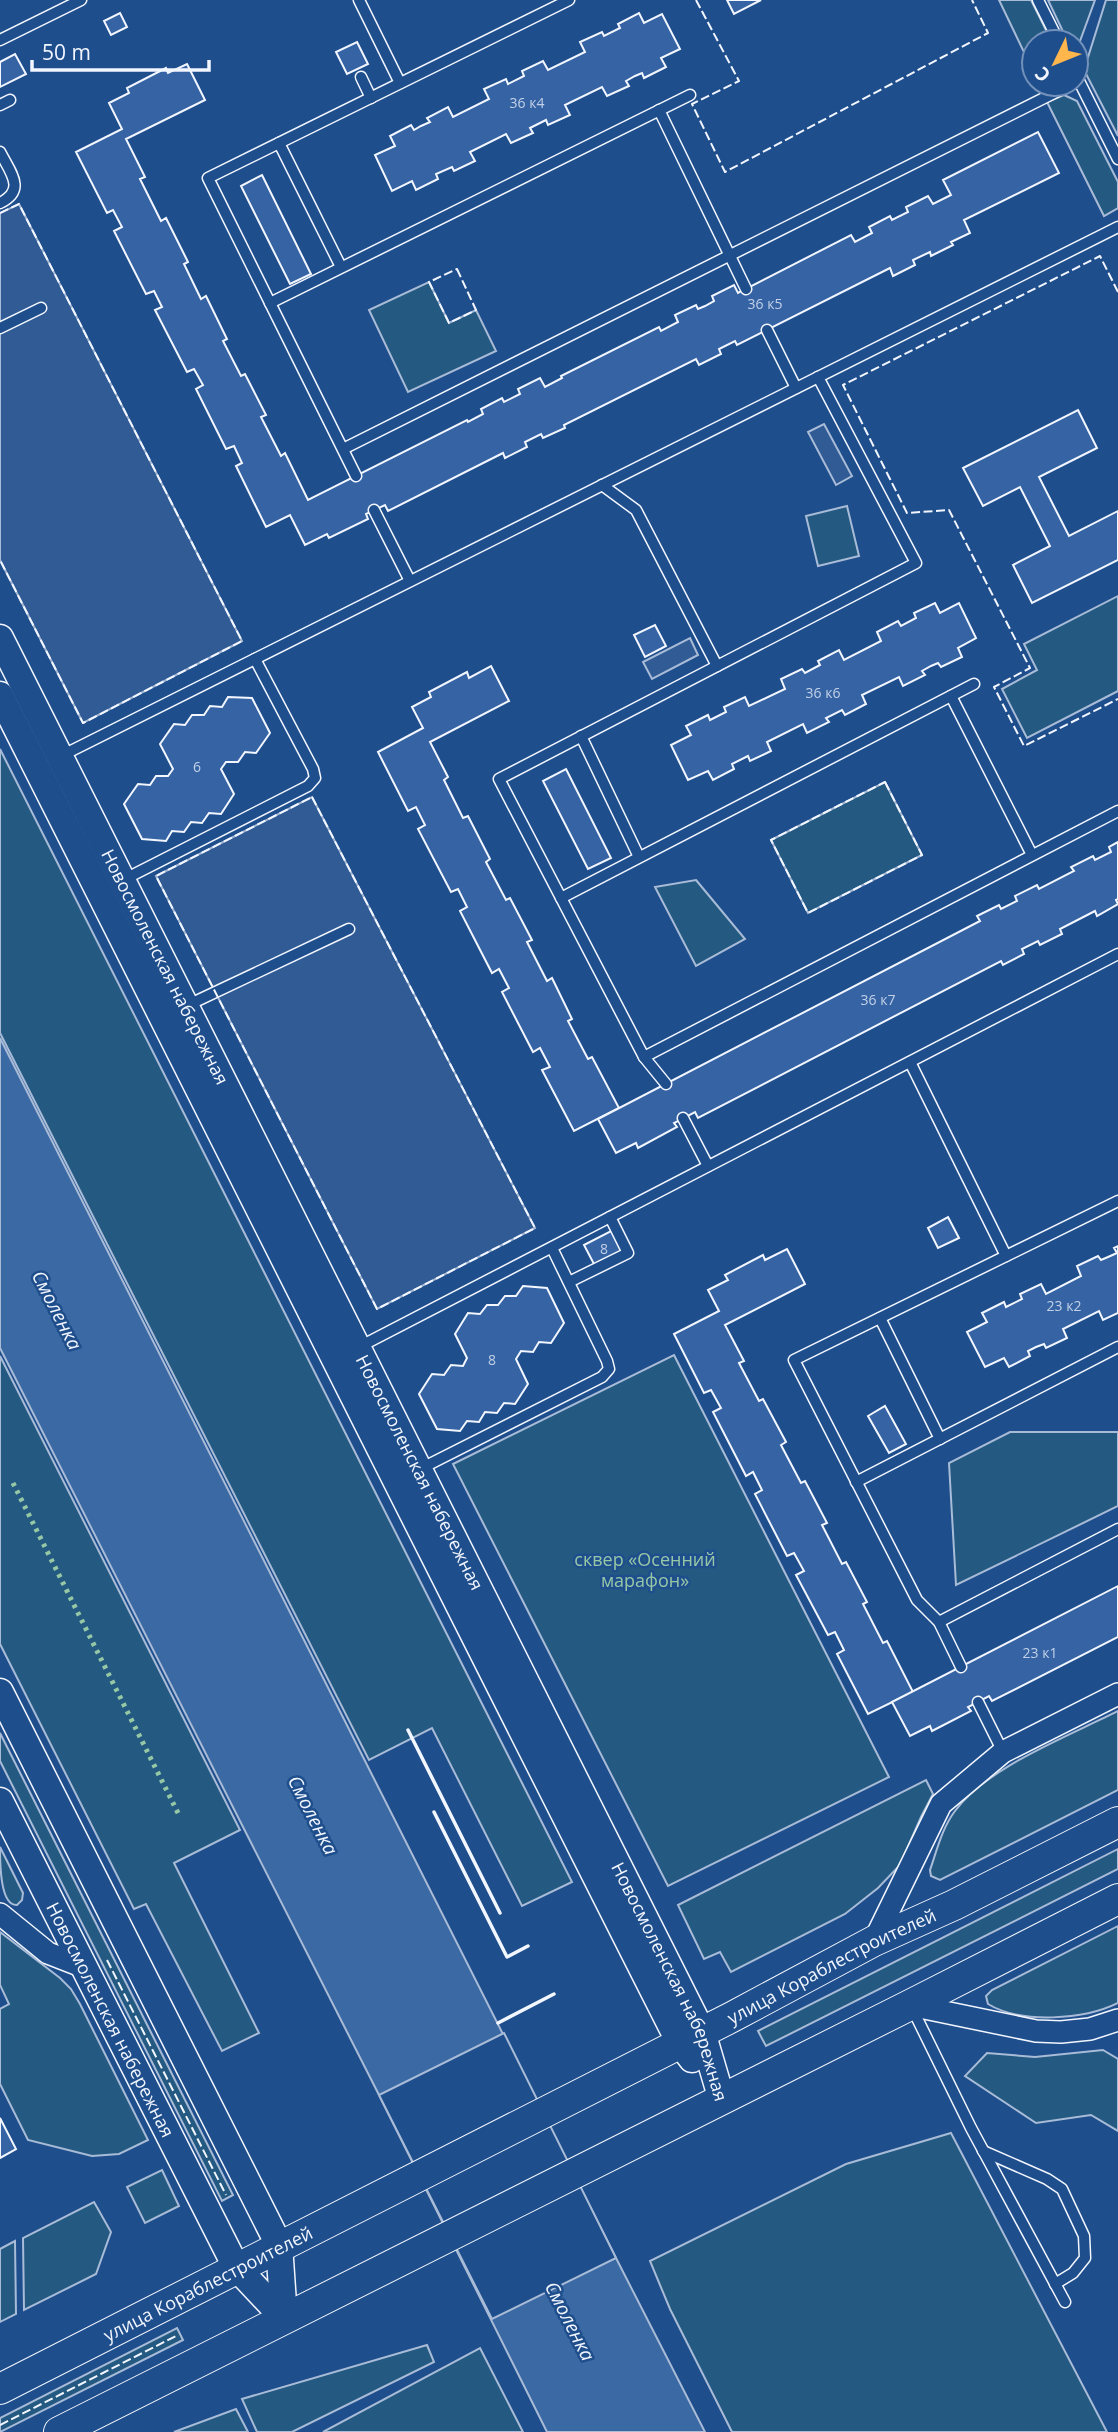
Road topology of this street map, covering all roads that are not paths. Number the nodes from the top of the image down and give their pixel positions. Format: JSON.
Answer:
{"nodes":[{"id":1,"x":81,"y":0,"type":"edge"},
{"id":2,"x":359,"y":0,"type":"edge"},
{"id":3,"x":569,"y":0,"type":"edge"},
{"id":4,"x":1038,"y":0,"type":"edge"},
{"id":5,"x":1052,"y":28,"type":"edge"},
{"id":6,"x":0,"y":40,"type":"edge"},
{"id":7,"x":361,"y":77,"type":"dead end"},
{"id":8,"x":400,"y":83,"type":"junction"},
{"id":9,"x":690,"y":95,"type":"dead end"},
{"id":10,"x":371,"y":98,"type":"junction"},
{"id":11,"x":1042,"y":98,"type":"edge"},
{"id":12,"x":1085,"y":98,"type":"edge"},
{"id":13,"x":659,"y":110,"type":"junction"},
{"id":14,"x":279,"y":143,"type":"junction"},
{"id":15,"x":0,"y":152,"type":"edge"},
{"id":16,"x":1118,"y":159,"type":"edge"},
{"id":17,"x":0,"y":203,"type":"edge"},
{"id":18,"x":1118,"y":227,"type":"edge"},
{"id":19,"x":730,"y":255,"type":"junction"},
{"id":20,"x":341,"y":267,"type":"junction"},
{"id":21,"x":747,"y":289,"type":"dead end"},
{"id":22,"x":270,"y":303,"type":"junction"},
{"id":23,"x":41,"y":308,"type":"dead end"},
{"id":24,"x":0,"y":328,"type":"edge"},
{"id":25,"x":767,"y":330,"type":"dead end"},
{"id":26,"x":818,"y":377,"type":"junction"},
{"id":27,"x":796,"y":388,"type":"junction"},
{"id":28,"x":343,"y":449,"type":"junction"},
{"id":29,"x":356,"y":476,"type":"dead end"},
{"id":30,"x":603,"y":485,"type":"junction"},
{"id":31,"x":374,"y":510,"type":"dead end"},
{"id":32,"x":410,"y":581,"type":"junction"},
{"id":33,"x":0,"y":638,"type":"edge"},
{"id":34,"x":255,"y":659,"type":"junction"},
{"id":35,"x":717,"y":666,"type":"junction"},
{"id":36,"x":974,"y":684,"type":"dead end"},
{"id":37,"x":0,"y":695,"type":"edge"},
{"id":38,"x":951,"y":696,"type":"junction"},
{"id":39,"x":581,"y":737,"type":"junction"},
{"id":40,"x":48,"y":762,"type":"junction"},
{"id":41,"x":1118,"y":811,"type":"edge"},
{"id":42,"x":1032,"y":855,"type":"junction"},
{"id":43,"x":639,"y":858,"type":"junction"},
{"id":44,"x":111,"y":886,"type":"junction"},
{"id":45,"x":561,"y":898,"type":"junction"},
{"id":46,"x":349,"y":929,"type":"dead end"},
{"id":47,"x":1117,"y":956,"type":"edge"},
{"id":48,"x":186,"y":1006,"type":"junction"},
{"id":49,"x":643,"y":1057,"type":"junction"},
{"id":50,"x":910,"y":1062,"type":"junction"},
{"id":51,"x":666,"y":1084,"type":"dead end"},
{"id":52,"x":683,"y":1118,"type":"dead end"},
{"id":53,"x":708,"y":1166,"type":"junction"},
{"id":54,"x":1118,"y":1201,"type":"edge"},
{"id":55,"x":610,"y":1217,"type":"junction"},
{"id":56,"x":552,"y":1248,"type":"junction"},
{"id":57,"x":1006,"y":1256,"type":"junction"},
{"id":58,"x":569,"y":1282,"type":"junction"},
{"id":59,"x":880,"y":1318,"type":"junction"},
{"id":60,"x":1118,"y":1347,"type":"edge"},
{"id":61,"x":347,"y":1354,"type":"junction"},
{"id":62,"x":940,"y":1439,"type":"junction"},
{"id":63,"x":408,"y":1475,"type":"junction"},
{"id":64,"x":856,"y":1482,"type":"junction"},
{"id":65,"x":1118,"y":1529,"type":"edge"},
{"id":66,"x":939,"y":1622,"type":"junction"},
{"id":67,"x":961,"y":1667,"type":"dead end"},
{"id":68,"x":0,"y":1692,"type":"edge"},
{"id":69,"x":1118,"y":1694,"type":"edge"},
{"id":70,"x":978,"y":1702,"type":"dead end"},
{"id":71,"x":1003,"y":1752,"type":"junction"},
{"id":72,"x":0,"y":1801,"type":"edge"},
{"id":73,"x":1118,"y":1822,"type":"edge"},
{"id":74,"x":1118,"y":1899,"type":"edge"},
{"id":75,"x":0,"y":1914,"type":"edge"},
{"id":76,"x":874,"y":1941,"type":"junction"},
{"id":77,"x":84,"y":1967,"type":"junction"},
{"id":78,"x":910,"y":2005,"type":"junction"},
{"id":79,"x":1118,"y":2020,"type":"edge"},
{"id":80,"x":691,"y":2037,"type":"junction"},
{"id":81,"x":722,"y":2100,"type":"junction"},
{"id":82,"x":983,"y":2151,"type":"junction"},
{"id":83,"x":279,"y":2245,"type":"junction"},
{"id":84,"x":236,"y":2267,"type":"junction"},
{"id":85,"x":1055,"y":2284,"type":"junction"},
{"id":86,"x":1065,"y":2302,"type":"dead end"},
{"id":87,"x":284,"y":2318,"type":"junction"},
{"id":88,"x":0,"y":2389,"type":"edge"},
{"id":89,"x":59,"y":2432,"type":"edge"}],
"edges":[{"from":1,"to":6,"type":"lane"},
{"from":2,"to":8,"type":"lane"},
{"from":3,"to":8,"type":"lane"},
{"from":4,"to":5,"type":"lane"},
{"from":7,"to":10,"type":"lane"},
{"from":8,"to":10,"type":"lane"},
{"from":9,"to":13,"type":"lane"},
{"from":10,"to":14,"type":"lane"},
{"from":11,"to":19,"type":"lane"},
{"from":12,"to":16,"type":"lane"},
{"from":13,"to":19,"type":"lane"},
{"from":13,"to":20,"type":"lane"},
{"from":14,"to":20,"type":"lane"},
{"from":14,"to":22,"type":"lane"},
{"from":15,"to":17,"type":"lane"},
{"from":18,"to":26,"type":"lane"},
{"from":19,"to":21,"type":"lane"},
{"from":19,"to":28,"type":"lane"},
{"from":20,"to":22,"type":"lane"},
{"from":22,"to":28,"type":"lane"},
{"from":23,"to":24,"type":"lane"},
{"from":25,"to":27,"type":"lane"},
{"from":26,"to":27,"type":"lane"},
{"from":26,"to":35,"type":"lane"},
{"from":27,"to":30,"type":"lane"},
{"from":28,"to":29,"type":"lane"},
{"from":30,"to":32,"type":"lane"},
{"from":30,"to":35,"type":"lane"},
{"from":31,"to":32,"type":"lane"},
{"from":32,"to":34,"type":"lane"},
{"from":33,"to":40,"type":"street","name":"Новосмоленская набережная"},
{"from":34,"to":40,"type":"lane"},
{"from":34,"to":44,"type":"lane"},
{"from":35,"to":39,"type":"lane"},
{"from":36,"to":38,"type":"lane"},
{"from":37,"to":40,"type":"street","name":"Новосмоленская набережная"},
{"from":38,"to":42,"type":"lane"},
{"from":38,"to":43,"type":"lane"},
{"from":39,"to":43,"type":"lane"},
{"from":39,"to":45,"type":"lane"},
{"from":40,"to":44,"type":"street","name":"Новосмоленская набережная"},
{"from":41,"to":42,"type":"lane"},
{"from":42,"to":49,"type":"lane"},
{"from":43,"to":45,"type":"lane"},
{"from":44,"to":48,"type":"street","name":"Новосмоленская набережная"},
{"from":44,"to":61,"type":"street","name":"Новосмоленская набережная"},
{"from":45,"to":49,"type":"lane"},
{"from":46,"to":48,"type":"lane"},
{"from":47,"to":50,"type":"lane"},
{"from":48,"to":61,"type":"street","name":"Новосмоленская набережная"},
{"from":49,"to":51,"type":"lane"},
{"from":50,"to":53,"type":"lane"},
{"from":50,"to":57,"type":"lane"},
{"from":52,"to":53,"type":"lane"},
{"from":53,"to":55,"type":"lane"},
{"from":54,"to":57,"type":"lane"},
{"from":55,"to":56,"type":"lane"},
{"from":55,"to":58,"type":"lane"},
{"from":56,"to":58,"type":"lane"},
{"from":56,"to":61,"type":"lane"},
{"from":57,"to":59,"type":"lane"},
{"from":58,"to":63,"type":"lane"},
{"from":59,"to":62,"type":"lane"},
{"from":59,"to":64,"type":"lane"},
{"from":60,"to":62,"type":"lane"},
{"from":61,"to":63,"type":"street","name":"Новосмоленская набережная"},
{"from":62,"to":64,"type":"lane"},
{"from":63,"to":80,"type":"street","name":"Новосмоленская набережная"},
{"from":64,"to":66,"type":"lane"},
{"from":65,"to":66,"type":"lane"},
{"from":66,"to":67,"type":"lane"},
{"from":68,"to":83,"type":"street"},
{"from":69,"to":71,"type":"street"},
{"from":70,"to":71,"type":"lane"},
{"from":71,"to":76,"type":"street"},
{"from":72,"to":77,"type":"street","name":"Новосмоленская набережная"},
{"from":73,"to":76,"type":"main road","name":"улица Кораблестроителей"},
{"from":74,"to":78,"type":"main road"},
{"from":75,"to":77,"type":"street"},
{"from":76,"to":80,"type":"main road","name":"улица Кораблестроителей"},
{"from":77,"to":84,"type":"street","name":"Новосмоленская набережная"},
{"from":78,"to":79,"type":"street"},
{"from":78,"to":81,"type":"main road"},
{"from":78,"to":82,"type":"lane"},
{"from":80,"to":81,"type":"street","name":"Новосмоленская набережная"},
{"from":80,"to":83,"type":"main road","name":"улица Кораблестроителей"},
{"from":81,"to":87,"type":"main road"},
{"from":82,"to":85,"type":"lane"},
{"from":82,"to":85,"type":"lane"},
{"from":83,"to":84,"type":"main road","name":"улица Кораблестроителей"},
{"from":83,"to":87,"type":"street"},
{"from":84,"to":87,"type":"street","name":"Новосмоленская набережная"},
{"from":84,"to":88,"type":"main road","name":"улица Кораблестроителей"},
{"from":85,"to":86,"type":"lane"},
{"from":87,"to":89,"type":"main road"}]}
